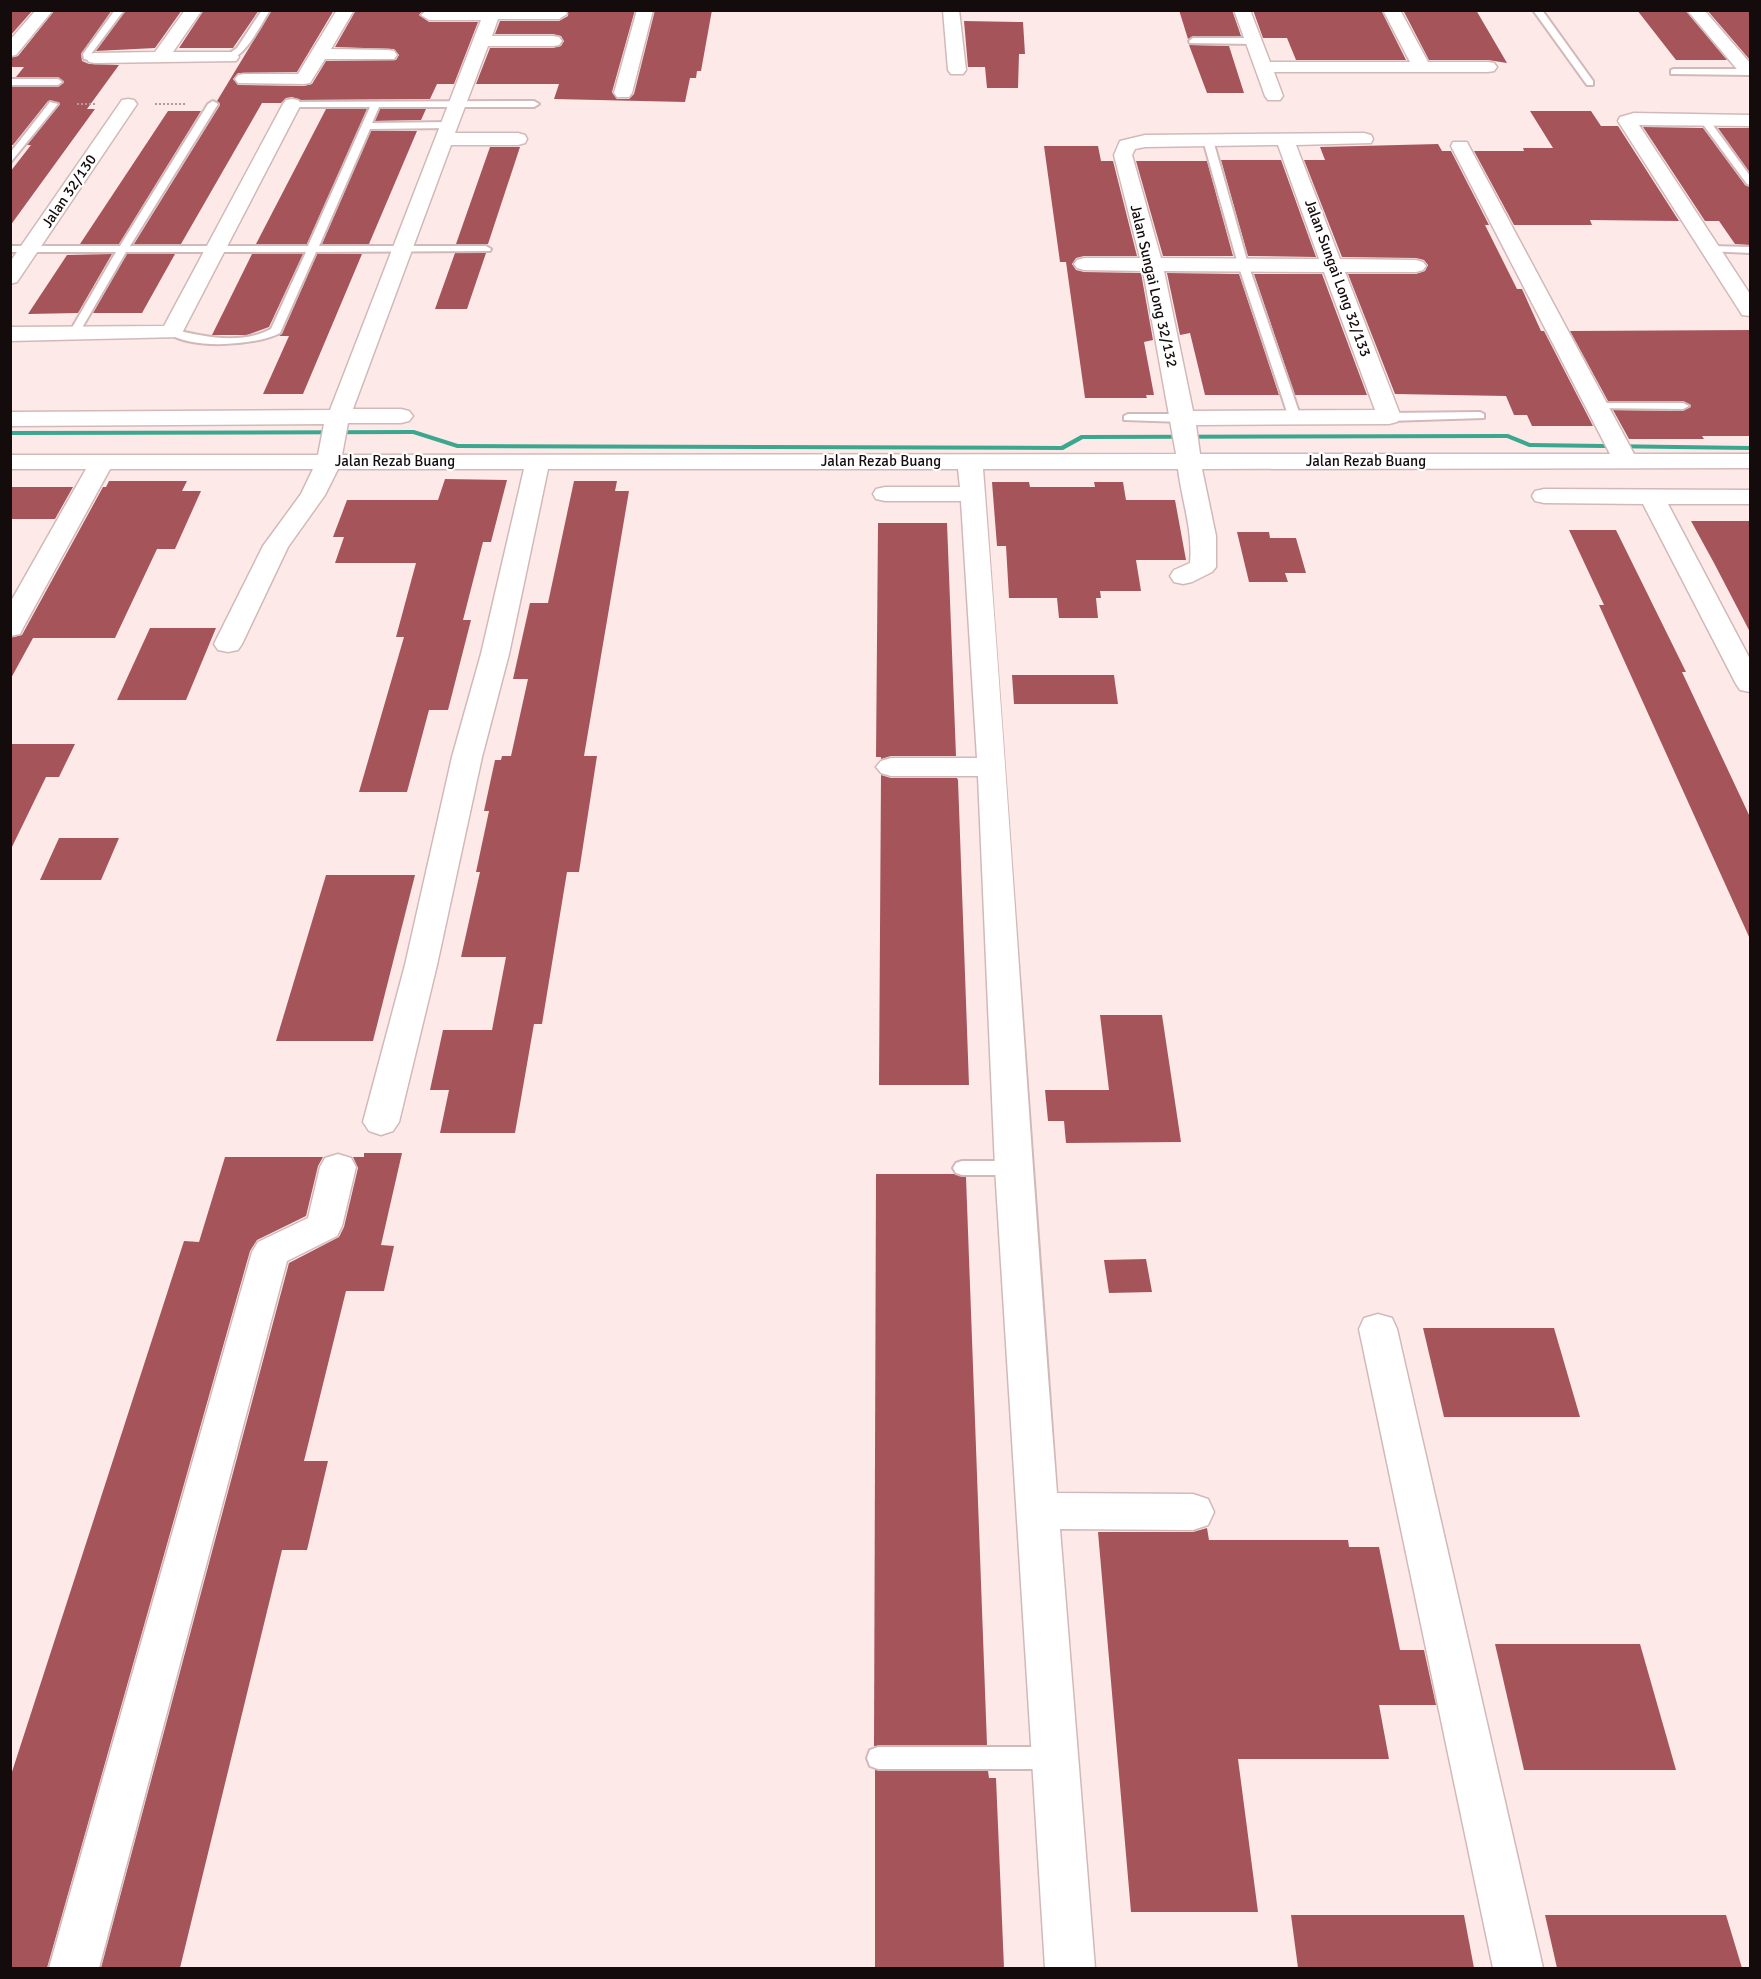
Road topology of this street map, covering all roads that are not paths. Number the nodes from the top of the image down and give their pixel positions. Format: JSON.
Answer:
{"nodes":[{"id":1,"x":45,"y":10,"type":"edge"},
{"id":2,"x":120,"y":10,"type":"edge"},
{"id":3,"x":194,"y":10,"type":"edge"},
{"id":4,"x":266,"y":10,"type":"edge"},
{"id":5,"x":346,"y":10,"type":"edge"},
{"id":6,"x":645,"y":10,"type":"edge"},
{"id":7,"x":951,"y":10,"type":"edge"},
{"id":8,"x":1242,"y":10,"type":"edge"},
{"id":9,"x":1391,"y":10,"type":"edge"},
{"id":10,"x":1537,"y":10,"type":"edge"},
{"id":11,"x":1695,"y":10,"type":"edge"},
{"id":12,"x":493,"y":12,"type":"edge"},
{"id":13,"x":559,"y":14,"type":"dead end"},
{"id":14,"x":429,"y":15,"type":"dead end"},
{"id":15,"x":482,"y":41,"type":"junction"},
{"id":16,"x":553,"y":41,"type":"dead end"},
{"id":17,"x":1193,"y":41,"type":"dead end"},
{"id":18,"x":1253,"y":41,"type":"junction"},
{"id":19,"x":10,"y":51,"type":"edge"},
{"id":20,"x":319,"y":54,"type":"junction"},
{"id":21,"x":388,"y":56,"type":"dead end"},
{"id":22,"x":230,"y":57,"type":"joint"},
{"id":23,"x":95,"y":58,"type":"joint"},
{"id":24,"x":160,"y":58,"type":"junction"},
{"id":25,"x":1263,"y":67,"type":"junction"},
{"id":26,"x":1422,"y":67,"type":"junction"},
{"id":27,"x":1488,"y":67,"type":"dead end"},
{"id":28,"x":957,"y":70,"type":"dead end"},
{"id":29,"x":1749,"y":71,"type":"edge"},
{"id":30,"x":1674,"y":72,"type":"dead end"},
{"id":31,"x":244,"y":78,"type":"dead end"},
{"id":32,"x":10,"y":82,"type":"edge"},
{"id":33,"x":58,"y":82,"type":"dead end"},
{"id":34,"x":1590,"y":83,"type":"dead end"},
{"id":35,"x":623,"y":93,"type":"dead end"},
{"id":36,"x":1274,"y":96,"type":"dead end"},
{"id":37,"x":53,"y":104,"type":"dead end"},
{"id":38,"x":128,"y":104,"type":"dead end"},
{"id":39,"x":213,"y":104,"type":"dead end"},
{"id":40,"x":292,"y":104,"type":"joint"},
{"id":41,"x":376,"y":104,"type":"junction"},
{"id":42,"x":458,"y":104,"type":"junction"},
{"id":43,"x":534,"y":104,"type":"dead end"},
{"id":44,"x":1704,"y":119,"type":"junction"},
{"id":45,"x":1750,"y":120,"type":"edge"},
{"id":46,"x":366,"y":126,"type":"junction"},
{"id":47,"x":447,"y":132,"type":"junction"},
{"id":48,"x":518,"y":139,"type":"dead end"},
{"id":49,"x":1364,"y":139,"type":"dead end"},
{"id":50,"x":1208,"y":140,"type":"junction"},
{"id":51,"x":1285,"y":140,"type":"junction"},
{"id":52,"x":1460,"y":146,"type":"dead end"},
{"id":53,"x":10,"y":160,"type":"edge"},
{"id":54,"x":1750,"y":182,"type":"edge"},
{"id":55,"x":20,"y":249,"type":"edge"},
{"id":56,"x":123,"y":249,"type":"junction"},
{"id":57,"x":215,"y":249,"type":"junction"},
{"id":58,"x":312,"y":249,"type":"junction"},
{"id":59,"x":403,"y":249,"type":"junction"},
{"id":60,"x":486,"y":249,"type":"dead end"},
{"id":61,"x":1711,"y":249,"type":"junction"},
{"id":62,"x":1750,"y":250,"type":"edge"},
{"id":63,"x":1084,"y":264,"type":"dead end"},
{"id":64,"x":1152,"y":264,"type":"junction"},
{"id":65,"x":1243,"y":264,"type":"junction"},
{"id":66,"x":1334,"y":265,"type":"junction"},
{"id":67,"x":1416,"y":266,"type":"dead end"},
{"id":68,"x":10,"y":278,"type":"edge"},
{"id":69,"x":1750,"y":310,"type":"edge"},
{"id":70,"x":172,"y":332,"type":"junction"},
{"id":71,"x":74,"y":333,"type":"junction"},
{"id":72,"x":10,"y":334,"type":"edge"},
{"id":73,"x":1597,"y":406,"type":"junction"},
{"id":74,"x":1683,"y":406,"type":"dead end"},
{"id":75,"x":401,"y":416,"type":"dead end"},
{"id":76,"x":1480,"y":416,"type":"dead end"},
{"id":77,"x":1389,"y":417,"type":"junction"},
{"id":78,"x":10,"y":418,"type":"edge"},
{"id":79,"x":1128,"y":418,"type":"dead end"},
{"id":80,"x":1295,"y":418,"type":"junction"},
{"id":81,"x":334,"y":437,"type":"junction"},
{"id":82,"x":1186,"y":438,"type":"junction"},
{"id":83,"x":1619,"y":446,"type":"junction"},
{"id":84,"x":538,"y":461,"type":"junction"},
{"id":85,"x":970,"y":461,"type":"junction"},
{"id":86,"x":1750,"y":461,"type":"edge"},
{"id":87,"x":10,"y":462,"type":"edge"},
{"id":88,"x":102,"y":462,"type":"junction"},
{"id":89,"x":885,"y":494,"type":"dead end"},
{"id":90,"x":972,"y":494,"type":"junction"},
{"id":91,"x":1544,"y":496,"type":"dead end"},
{"id":92,"x":1652,"y":497,"type":"junction"},
{"id":93,"x":1750,"y":497,"type":"edge"},
{"id":94,"x":1183,"y":576,"type":"dead end"},
{"id":95,"x":10,"y":628,"type":"edge"},
{"id":96,"x":228,"y":644,"type":"dead end"},
{"id":97,"x":1750,"y":684,"type":"edge"},
{"id":98,"x":891,"y":767,"type":"dead end"},
{"id":99,"x":992,"y":767,"type":"junction"},
{"id":100,"x":381,"y":1122,"type":"dead end"},
{"id":101,"x":338,"y":1167,"type":"dead end"},
{"id":102,"x":962,"y":1168,"type":"dead end"},
{"id":103,"x":1013,"y":1168,"type":"junction"},
{"id":104,"x":1378,"y":1329,"type":"dead end"},
{"id":105,"x":1037,"y":1511,"type":"junction"},
{"id":106,"x":1193,"y":1512,"type":"dead end"},
{"id":107,"x":878,"y":1758,"type":"dead end"},
{"id":108,"x":1056,"y":1758,"type":"junction"},
{"id":109,"x":74,"y":1968,"type":"edge"},
{"id":110,"x":1070,"y":1968,"type":"edge"},
{"id":111,"x":1518,"y":1968,"type":"edge"}],
"edges":[{"from":1,"to":19,"type":"street"},
{"from":2,"to":23,"type":"lane"},
{"from":3,"to":24,"type":"street"},
{"from":4,"to":22,"type":"lane"},
{"from":5,"to":20,"type":"street"},
{"from":6,"to":35,"type":"street"},
{"from":7,"to":28,"type":"street"},
{"from":8,"to":18,"type":"street"},
{"from":9,"to":26,"type":"street"},
{"from":10,"to":34,"type":"lane"},
{"from":11,"to":29,"type":"street"},
{"from":12,"to":13,"type":"street"},
{"from":12,"to":14,"type":"street"},
{"from":12,"to":15,"type":"street"},
{"from":15,"to":16,"type":"street"},
{"from":15,"to":42,"type":"street"},
{"from":17,"to":18,"type":"lane"},
{"from":18,"to":25,"type":"street"},
{"from":20,"to":21,"type":"street"},
{"from":20,"to":31,"type":"street"},
{"from":22,"to":24,"type":"street"},
{"from":23,"to":24,"type":"street"},
{"from":25,"to":26,"type":"street"},
{"from":25,"to":36,"type":"street"},
{"from":26,"to":27,"type":"street"},
{"from":29,"to":30,"type":"lane"},
{"from":32,"to":33,"type":"lane"},
{"from":37,"to":53,"type":"lane"},
{"from":38,"to":55,"type":"street","name":"Jalan 32/130"},
{"from":39,"to":56,"type":"lane"},
{"from":40,"to":41,"type":"lane"},
{"from":40,"to":57,"type":"street"},
{"from":41,"to":42,"type":"lane"},
{"from":41,"to":46,"type":"lane"},
{"from":42,"to":43,"type":"lane"},
{"from":42,"to":47,"type":"street"},
{"from":44,"to":45,"type":"street"},
{"from":44,"to":54,"type":"lane"},
{"from":44,"to":61,"type":"street"},
{"from":46,"to":47,"type":"lane"},
{"from":46,"to":58,"type":"lane"},
{"from":47,"to":48,"type":"street"},
{"from":47,"to":59,"type":"street"},
{"from":49,"to":51,"type":"street"},
{"from":50,"to":51,"type":"street"},
{"from":50,"to":64,"type":"street","name":"Jalan Sungai Long 32/132"},
{"from":50,"to":65,"type":"lane"},
{"from":51,"to":66,"type":"street","name":"Jalan Sungai Long 32/133"},
{"from":52,"to":73,"type":"street"},
{"from":55,"to":56,"type":"lane"},
{"from":55,"to":68,"type":"street","name":"Jalan 32/130"},
{"from":56,"to":57,"type":"lane"},
{"from":56,"to":71,"type":"lane"},
{"from":57,"to":58,"type":"lane"},
{"from":57,"to":70,"type":"street"},
{"from":58,"to":59,"type":"lane"},
{"from":58,"to":70,"type":"lane"},
{"from":59,"to":60,"type":"lane"},
{"from":59,"to":81,"type":"street"},
{"from":61,"to":62,"type":"lane"},
{"from":61,"to":69,"type":"street"},
{"from":63,"to":64,"type":"street"},
{"from":64,"to":65,"type":"street"},
{"from":64,"to":82,"type":"street","name":"Jalan Sungai Long 32/132"},
{"from":65,"to":66,"type":"street"},
{"from":65,"to":80,"type":"lane"},
{"from":66,"to":67,"type":"street"},
{"from":66,"to":77,"type":"street","name":"Jalan Sungai Long 32/133"},
{"from":70,"to":71,"type":"street"},
{"from":71,"to":72,"type":"street"},
{"from":73,"to":74,"type":"lane"},
{"from":73,"to":83,"type":"street"},
{"from":75,"to":81,"type":"street"},
{"from":76,"to":77,"type":"lane"},
{"from":77,"to":80,"type":"street"},
{"from":78,"to":81,"type":"street"},
{"from":79,"to":82,"type":"lane"},
{"from":80,"to":82,"type":"street"},
{"from":81,"to":84,"type":"street","name":"Jalan Rezab Buang"},
{"from":81,"to":88,"type":"street","name":"Jalan Rezab Buang"},
{"from":81,"to":96,"type":"street"},
{"from":82,"to":83,"type":"street","name":"Jalan Rezab Buang"},
{"from":82,"to":85,"type":"street","name":"Jalan Rezab Buang"},
{"from":82,"to":94,"type":"street","name":"Jalan Sungai Long 32/132"},
{"from":83,"to":86,"type":"street","name":"Jalan Rezab Buang"},
{"from":84,"to":85,"type":"street","name":"Jalan Rezab Buang"},
{"from":84,"to":100,"type":"street"},
{"from":85,"to":90,"type":"street"},
{"from":87,"to":88,"type":"street","name":"Jalan Rezab Buang"},
{"from":88,"to":95,"type":"street"},
{"from":89,"to":90,"type":"street"},
{"from":90,"to":99,"type":"street"},
{"from":91,"to":92,"type":"street"},
{"from":92,"to":93,"type":"street"},
{"from":92,"to":97,"type":"street"},
{"from":98,"to":99,"type":"street"},
{"from":99,"to":103,"type":"street"},
{"from":101,"to":109,"type":"street"},
{"from":102,"to":103,"type":"lane"},
{"from":103,"to":105,"type":"street"},
{"from":104,"to":111,"type":"street"},
{"from":105,"to":106,"type":"street"},
{"from":105,"to":108,"type":"street"},
{"from":107,"to":108,"type":"lane"},
{"from":108,"to":110,"type":"street"}]}
